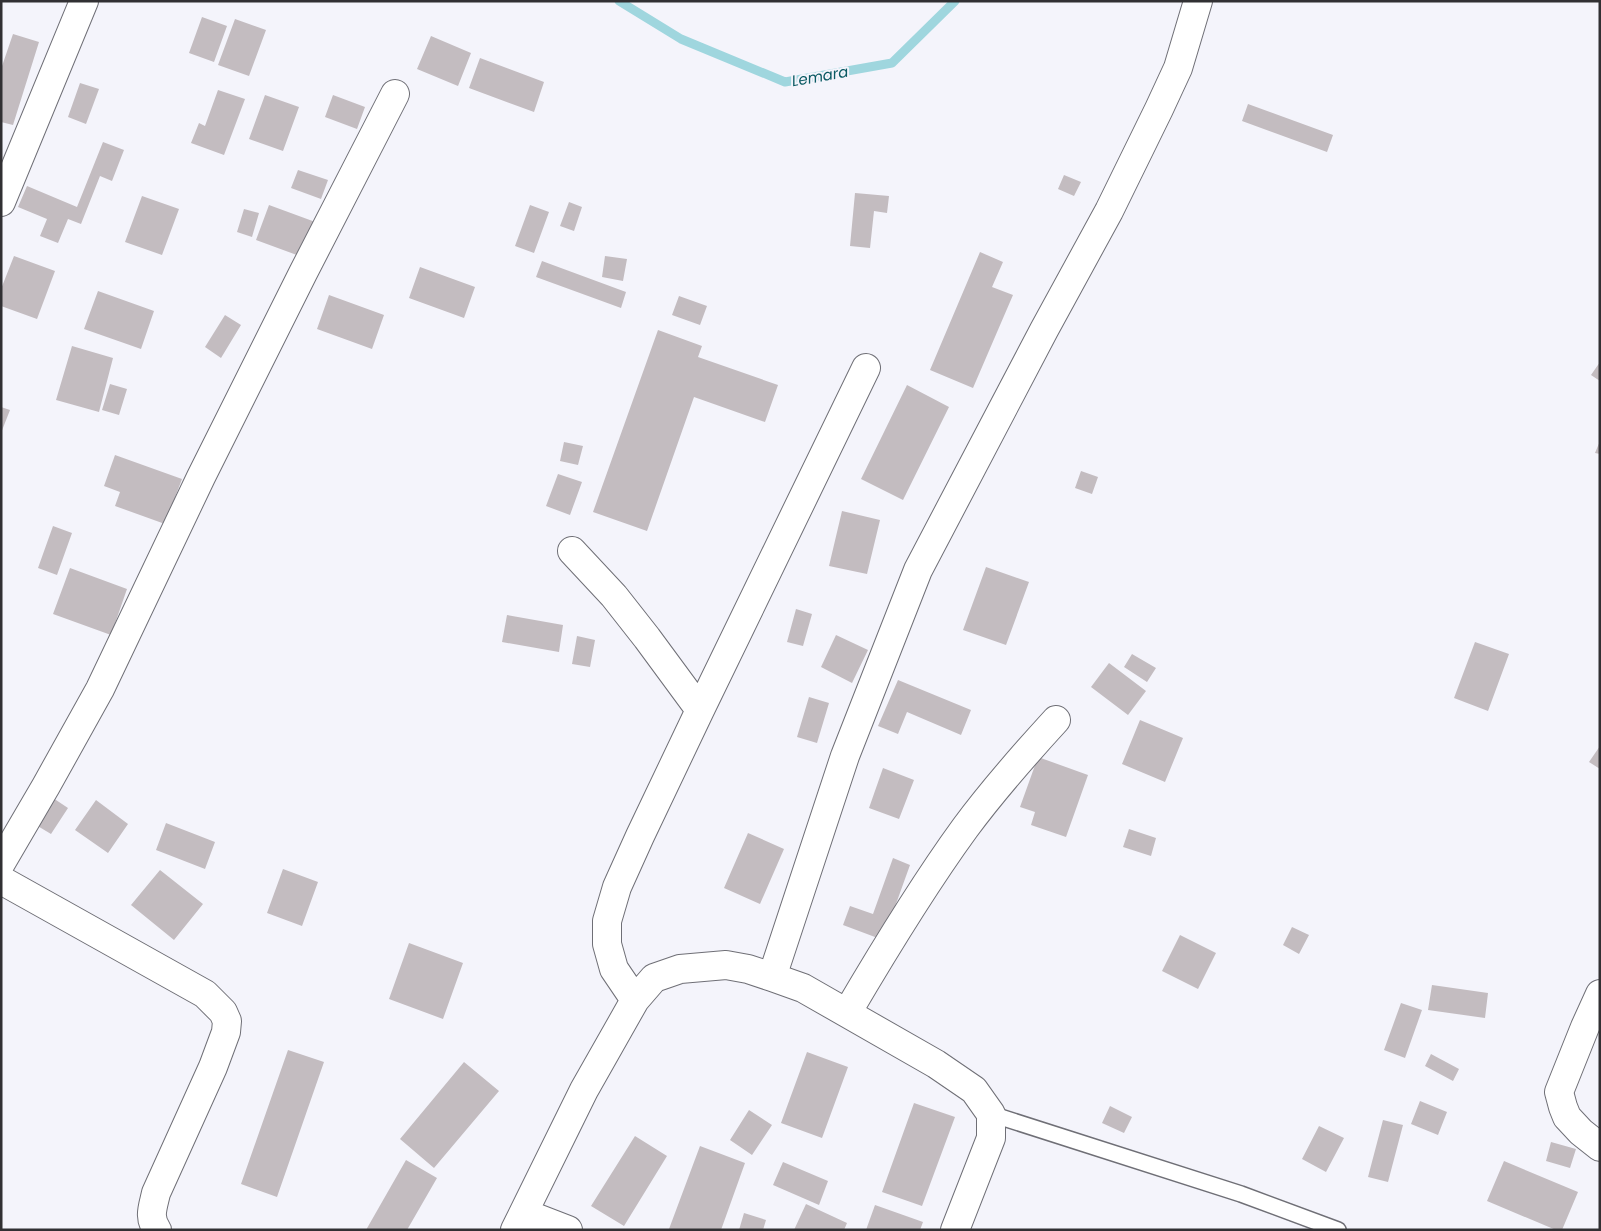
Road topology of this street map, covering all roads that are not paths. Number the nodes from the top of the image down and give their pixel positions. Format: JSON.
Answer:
{"nodes":[{"id":1,"x":84,"y":1,"type":"edge"},
{"id":2,"x":1198,"y":1,"type":"edge"},
{"id":3,"x":395,"y":94,"type":"dead end"},
{"id":4,"x":1,"y":202,"type":"edge"},
{"id":5,"x":866,"y":368,"type":"dead end"},
{"id":6,"x":572,"y":551,"type":"dead end"},
{"id":7,"x":700,"y":710,"type":"junction"},
{"id":8,"x":1056,"y":720,"type":"dead end"},
{"id":9,"x":1,"y":863,"type":"edge"},
{"id":10,"x":1,"y":880,"type":"edge"},
{"id":11,"x":772,"y":977,"type":"junction"},
{"id":12,"x":1600,"y":994,"type":"edge"},
{"id":13,"x":635,"y":1000,"type":"junction"},
{"id":14,"x":847,"y":1013,"type":"junction"},
{"id":15,"x":991,"y":1114,"type":"junction"},
{"id":16,"x":1600,"y":1147,"type":"edge"},
{"id":17,"x":520,"y":1221,"type":"edge"},
{"id":18,"x":157,"y":1230,"type":"edge"},
{"id":19,"x":568,"y":1230,"type":"edge"},
{"id":20,"x":955,"y":1230,"type":"edge"},
{"id":21,"x":1338,"y":1230,"type":"edge"}],
"edges":[{"from":1,"to":4,"type":"street"},
{"from":2,"to":11,"type":"street"},
{"from":3,"to":9,"type":"street"},
{"from":5,"to":7,"type":"street"},
{"from":6,"to":7,"type":"street"},
{"from":7,"to":13,"type":"street"},
{"from":8,"to":14,"type":"street"},
{"from":10,"to":18,"type":"street"},
{"from":11,"to":13,"type":"street"},
{"from":11,"to":14,"type":"street"},
{"from":12,"to":16,"type":"street"},
{"from":13,"to":17,"type":"street"},
{"from":14,"to":15,"type":"street"},
{"from":15,"to":20,"type":"street"},
{"from":15,"to":21,"type":"lane"},
{"from":17,"to":19,"type":"street"}]}
